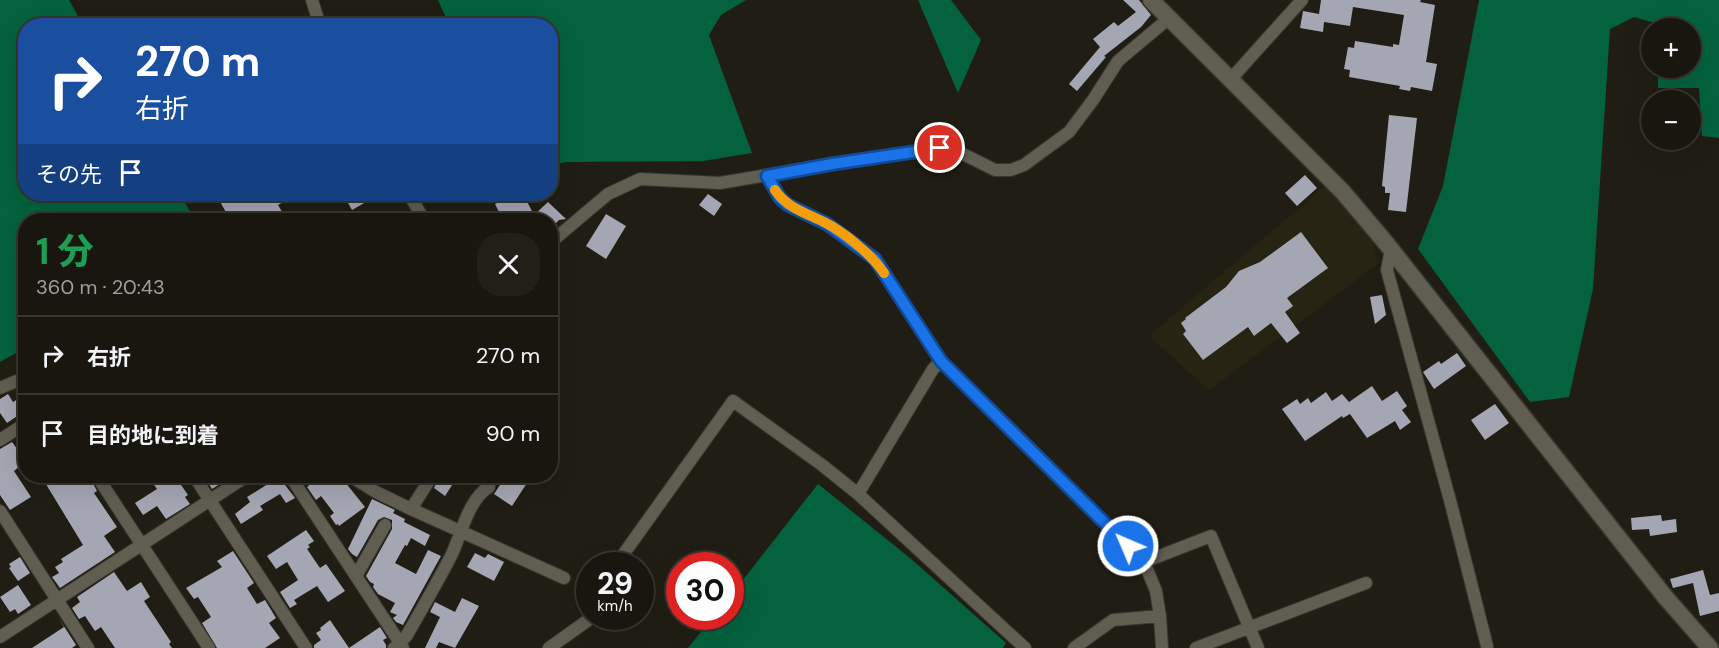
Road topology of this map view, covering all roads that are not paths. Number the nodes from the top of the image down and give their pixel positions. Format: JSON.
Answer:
{"nodes":[{"id":1,"x":312,"y":0,"type":"edge"},
{"id":2,"x":1151,"y":0,"type":"edge"},
{"id":3,"x":1302,"y":0,"type":"edge"},
{"id":4,"x":318,"y":18,"type":"edge"},
{"id":5,"x":1168,"y":19,"type":"junction"},
{"id":6,"x":1230,"y":80,"type":"junction"},
{"id":7,"x":767,"y":176,"type":"junction"},
{"id":8,"x":558,"y":236,"type":"edge"},
{"id":9,"x":1391,"y":249,"type":"junction"},
{"id":10,"x":941,"y":361,"type":"junction"},
{"id":11,"x":18,"y":380,"type":"edge"},
{"id":12,"x":0,"y":388,"type":"edge"},
{"id":13,"x":18,"y":428,"type":"edge"},
{"id":14,"x":0,"y":440,"type":"edge"},
{"id":15,"x":102,"y":483,"type":"edge"},
{"id":16,"x":198,"y":483,"type":"edge"},
{"id":17,"x":236,"y":483,"type":"edge"},
{"id":18,"x":295,"y":483,"type":"edge"},
{"id":19,"x":361,"y":483,"type":"edge"},
{"id":20,"x":373,"y":483,"type":"edge"},
{"id":21,"x":428,"y":483,"type":"edge"},
{"id":22,"x":489,"y":487,"type":"dead end"},
{"id":23,"x":376,"y":492,"type":"junction"},
{"id":24,"x":858,"y":495,"type":"junction"},
{"id":25,"x":209,"y":500,"type":"junction"},
{"id":26,"x":411,"y":509,"type":"junction"},
{"id":27,"x":0,"y":511,"type":"edge"},
{"id":28,"x":385,"y":525,"type":"dead end"},
{"id":29,"x":460,"y":530,"type":"junction"},
{"id":30,"x":141,"y":543,"type":"junction"},
{"id":31,"x":625,"y":552,"type":"edge"},
{"id":32,"x":1144,"y":562,"type":"junction"},
{"id":33,"x":356,"y":576,"type":"junction"},
{"id":34,"x":564,"y":578,"type":"dead end"},
{"id":35,"x":1366,"y":583,"type":"dead end"},
{"id":36,"x":57,"y":599,"type":"junction"},
{"id":37,"x":1160,"y":616,"type":"junction"},
{"id":38,"x":1249,"y":628,"type":"junction"},
{"id":39,"x":576,"y":629,"type":"edge"},
{"id":40,"x":0,"y":637,"type":"edge"},
{"id":41,"x":399,"y":646,"type":"edge"},
{"id":42,"x":1486,"y":647,"type":"edge"},
{"id":43,"x":88,"y":648,"type":"edge"},
{"id":44,"x":208,"y":648,"type":"edge"},
{"id":45,"x":306,"y":648,"type":"edge"},
{"id":46,"x":549,"y":648,"type":"edge"},
{"id":47,"x":1026,"y":648,"type":"edge"},
{"id":48,"x":1074,"y":648,"type":"edge"},
{"id":49,"x":1162,"y":648,"type":"edge"},
{"id":50,"x":1196,"y":648,"type":"edge"},
{"id":51,"x":1258,"y":648,"type":"edge"},
{"id":52,"x":1710,"y":648,"type":"edge"}],
"edges":[{"from":1,"to":4,"type":"street"},
{"from":2,"to":5,"type":"street"},
{"from":3,"to":6,"type":"street"},
{"from":5,"to":6,"type":"street"},
{"from":5,"to":7,"type":"street"},
{"from":6,"to":9,"type":"street"},
{"from":7,"to":8,"type":"street"},
{"from":7,"to":10,"type":"street"},
{"from":9,"to":42,"type":"street"},
{"from":9,"to":52,"type":"street"},
{"from":10,"to":24,"type":"street"},
{"from":10,"to":32,"type":"street"},
{"from":11,"to":12,"type":"street"},
{"from":13,"to":14,"type":"street"},
{"from":15,"to":30,"type":"street"},
{"from":16,"to":25,"type":"street"},
{"from":17,"to":25,"type":"street"},
{"from":18,"to":33,"type":"street"},
{"from":19,"to":23,"type":"street"},
{"from":20,"to":23,"type":"street"},
{"from":21,"to":26,"type":"street"},
{"from":22,"to":29,"type":"street"},
{"from":23,"to":26,"type":"street"},
{"from":24,"to":31,"type":"street"},
{"from":24,"to":47,"type":"street"},
{"from":25,"to":30,"type":"street"},
{"from":25,"to":45,"type":"street"},
{"from":26,"to":29,"type":"street"},
{"from":27,"to":36,"type":"street"},
{"from":28,"to":33,"type":"street"},
{"from":29,"to":34,"type":"street"},
{"from":29,"to":41,"type":"street"},
{"from":30,"to":36,"type":"street"},
{"from":30,"to":44,"type":"street"},
{"from":32,"to":37,"type":"street"},
{"from":32,"to":38,"type":"street"},
{"from":33,"to":41,"type":"street"},
{"from":35,"to":38,"type":"street"},
{"from":36,"to":40,"type":"street"},
{"from":36,"to":43,"type":"street"},
{"from":37,"to":48,"type":"street"},
{"from":37,"to":49,"type":"street"},
{"from":38,"to":50,"type":"street"},
{"from":38,"to":51,"type":"street"},
{"from":39,"to":46,"type":"street"}]}
